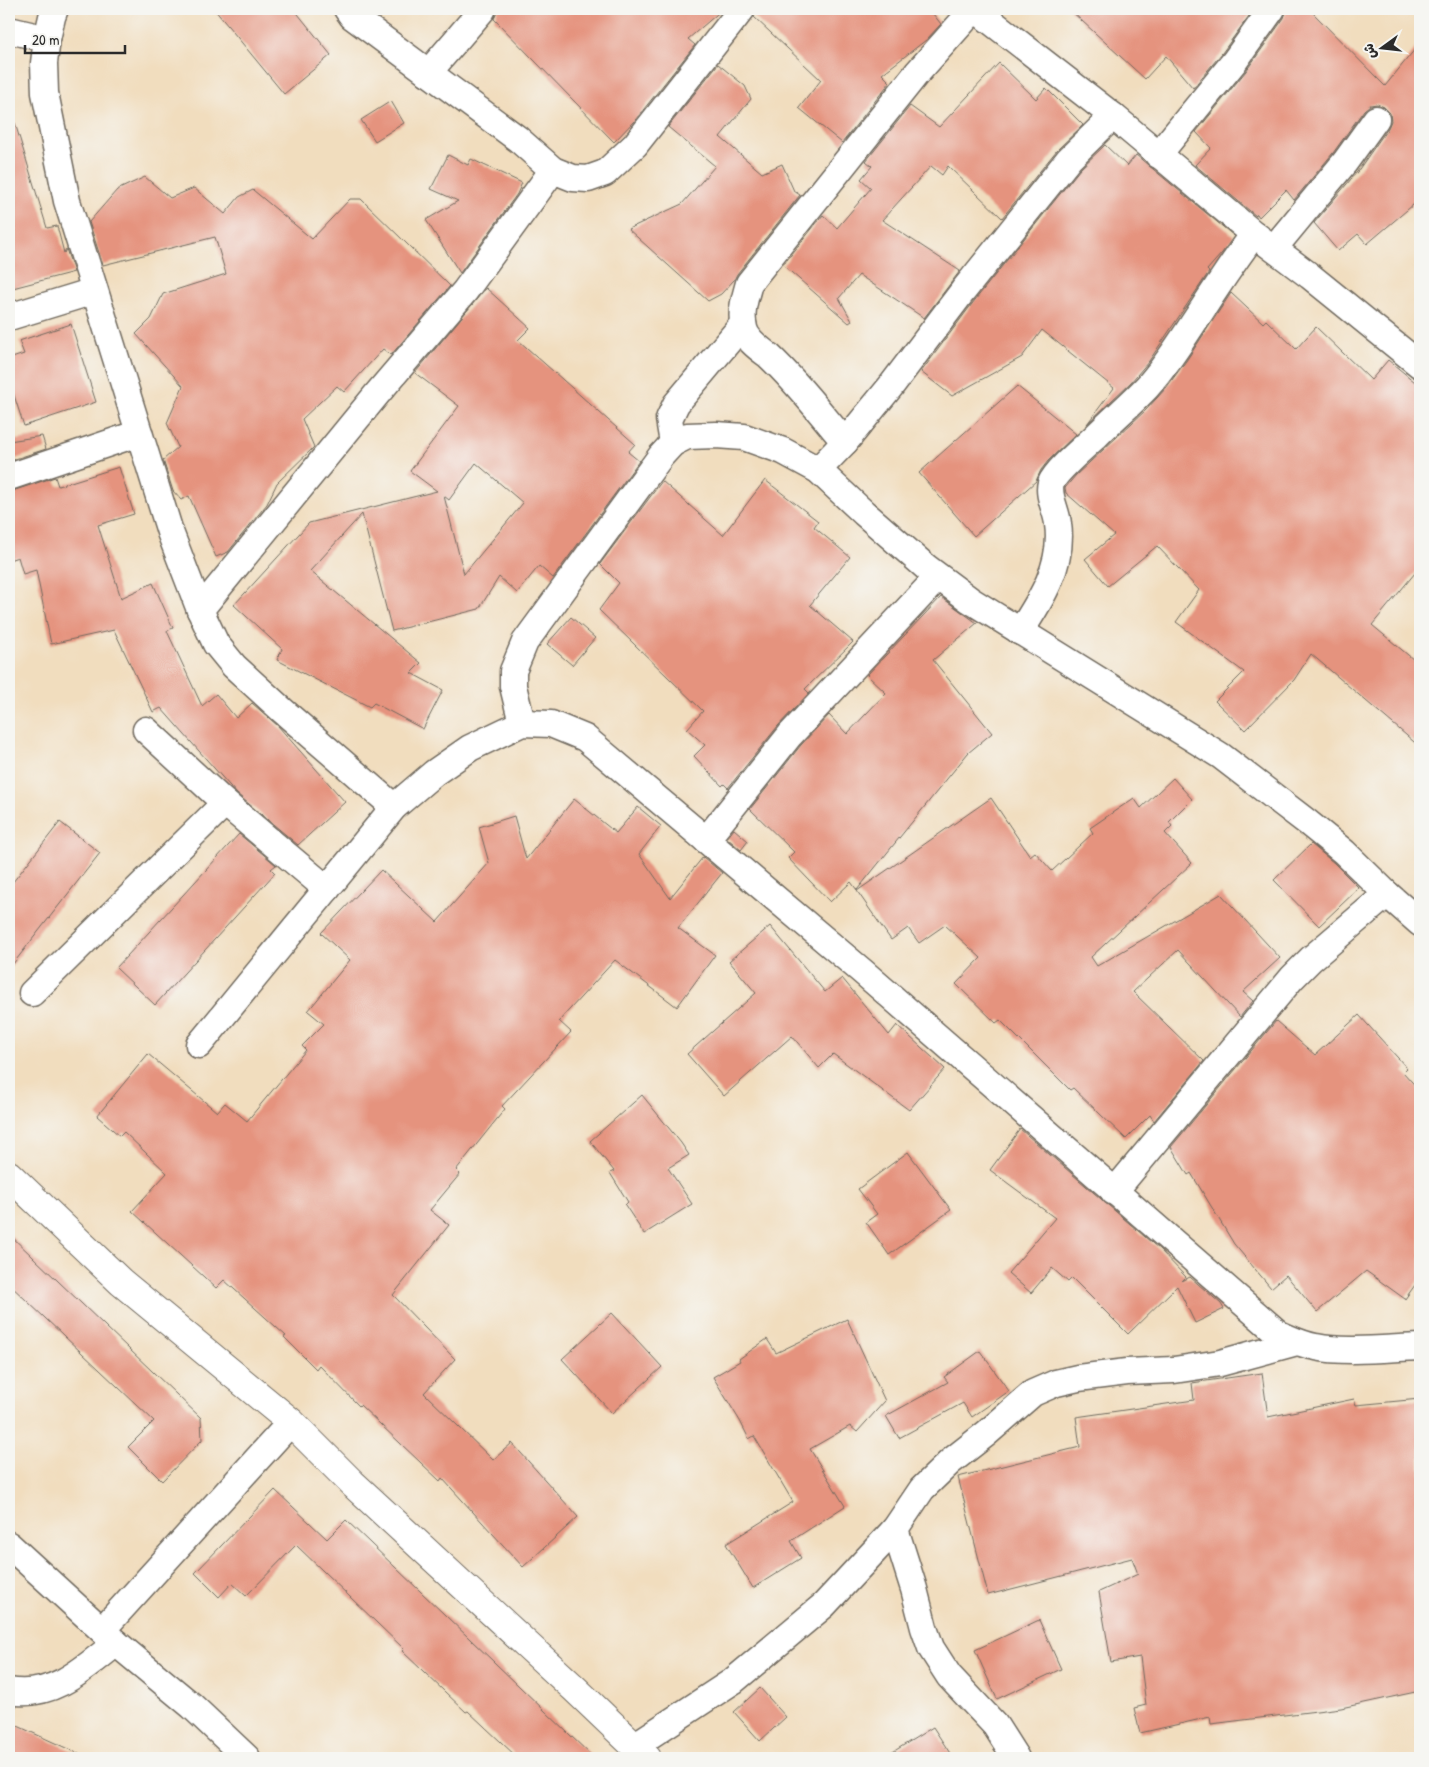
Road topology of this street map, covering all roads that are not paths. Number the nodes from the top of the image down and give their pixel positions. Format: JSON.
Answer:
{"nodes":[{"id":1,"x":55,"y":9,"type":"edge"},
{"id":2,"x":347,"y":9,"type":"edge"},
{"id":3,"x":483,"y":9,"type":"edge"},
{"id":4,"x":742,"y":9,"type":"edge"},
{"id":5,"x":974,"y":9,"type":"edge"},
{"id":6,"x":1272,"y":9,"type":"edge"},
{"id":7,"x":9,"y":30,"type":"edge"},
{"id":8,"x":46,"y":39,"type":"junction"},
{"id":9,"x":428,"y":73,"type":"junction"},
{"id":10,"x":1113,"y":116,"type":"junction"},
{"id":11,"x":1376,"y":119,"type":"dead end"},
{"id":12,"x":1158,"y":155,"type":"junction"},
{"id":13,"x":553,"y":170,"type":"junction"},
{"id":14,"x":1264,"y":241,"type":"junction"},
{"id":15,"x":94,"y":291,"type":"junction"},
{"id":16,"x":9,"y":317,"type":"edge"},
{"id":17,"x":743,"y":324,"type":"junction"},
{"id":18,"x":1420,"y":364,"type":"edge"},
{"id":19,"x":139,"y":433,"type":"junction"},
{"id":20,"x":845,"y":442,"type":"junction"},
{"id":21,"x":673,"y":443,"type":"junction"},
{"id":22,"x":818,"y":470,"type":"junction"},
{"id":23,"x":9,"y":477,"type":"edge"},
{"id":24,"x":938,"y":577,"type":"junction"},
{"id":25,"x":200,"y":610,"type":"junction"},
{"id":26,"x":1020,"y":632,"type":"junction"},
{"id":27,"x":522,"y":723,"type":"junction"},
{"id":28,"x":146,"y":730,"type":"dead end"},
{"id":29,"x":225,"y":803,"type":"junction"},
{"id":30,"x":394,"y":807,"type":"junction"},
{"id":31,"x":706,"y":840,"type":"junction"},
{"id":32,"x":327,"y":889,"type":"junction"},
{"id":33,"x":1387,"y":894,"type":"junction"},
{"id":34,"x":1420,"y":923,"type":"edge"},
{"id":35,"x":32,"y":993,"type":"dead end"},
{"id":36,"x":199,"y":1045,"type":"dead end"},
{"id":37,"x":9,"y":1175,"type":"edge"},
{"id":38,"x":1114,"y":1192,"type":"junction"},
{"id":39,"x":1297,"y":1342,"type":"junction"},
{"id":40,"x":1420,"y":1347,"type":"edge"},
{"id":41,"x":291,"y":1422,"type":"junction"},
{"id":42,"x":895,"y":1530,"type":"junction"},
{"id":43,"x":9,"y":1545,"type":"edge"},
{"id":44,"x":109,"y":1637,"type":"junction"},
{"id":45,"x":9,"y":1691,"type":"edge"},
{"id":46,"x":640,"y":1752,"type":"edge"},
{"id":47,"x":246,"y":1758,"type":"edge"},
{"id":48,"x":1016,"y":1758,"type":"edge"}],
"edges":[{"from":1,"to":8,"type":"street"},
{"from":2,"to":9,"type":"street"},
{"from":3,"to":9,"type":"street"},
{"from":4,"to":13,"type":"street"},
{"from":5,"to":10,"type":"street"},
{"from":5,"to":17,"type":"street"},
{"from":6,"to":12,"type":"street"},
{"from":7,"to":8,"type":"street"},
{"from":8,"to":15,"type":"street"},
{"from":9,"to":13,"type":"street"},
{"from":10,"to":12,"type":"street"},
{"from":10,"to":20,"type":"street"},
{"from":11,"to":14,"type":"street"},
{"from":12,"to":14,"type":"street"},
{"from":13,"to":25,"type":"street"},
{"from":14,"to":18,"type":"street"},
{"from":14,"to":26,"type":"street"},
{"from":15,"to":16,"type":"street"},
{"from":15,"to":19,"type":"street"},
{"from":17,"to":20,"type":"street"},
{"from":17,"to":21,"type":"street"},
{"from":19,"to":23,"type":"street"},
{"from":19,"to":25,"type":"street"},
{"from":20,"to":22,"type":"street"},
{"from":21,"to":22,"type":"street"},
{"from":21,"to":27,"type":"street"},
{"from":22,"to":24,"type":"street"},
{"from":24,"to":26,"type":"street"},
{"from":24,"to":31,"type":"street"},
{"from":25,"to":30,"type":"street"},
{"from":26,"to":33,"type":"street"},
{"from":27,"to":30,"type":"street"},
{"from":27,"to":31,"type":"street"},
{"from":28,"to":29,"type":"street"},
{"from":29,"to":32,"type":"street"},
{"from":29,"to":35,"type":"street"},
{"from":30,"to":32,"type":"street"},
{"from":31,"to":38,"type":"street"},
{"from":32,"to":36,"type":"street"},
{"from":33,"to":34,"type":"street"},
{"from":33,"to":38,"type":"street"},
{"from":37,"to":41,"type":"main road"},
{"from":38,"to":39,"type":"street"},
{"from":39,"to":40,"type":"street"},
{"from":39,"to":42,"type":"street"},
{"from":41,"to":44,"type":"street"},
{"from":41,"to":46,"type":"main road"},
{"from":42,"to":46,"type":"street"},
{"from":42,"to":48,"type":"street"},
{"from":43,"to":44,"type":"street"},
{"from":44,"to":45,"type":"street"},
{"from":44,"to":47,"type":"street"}]}
